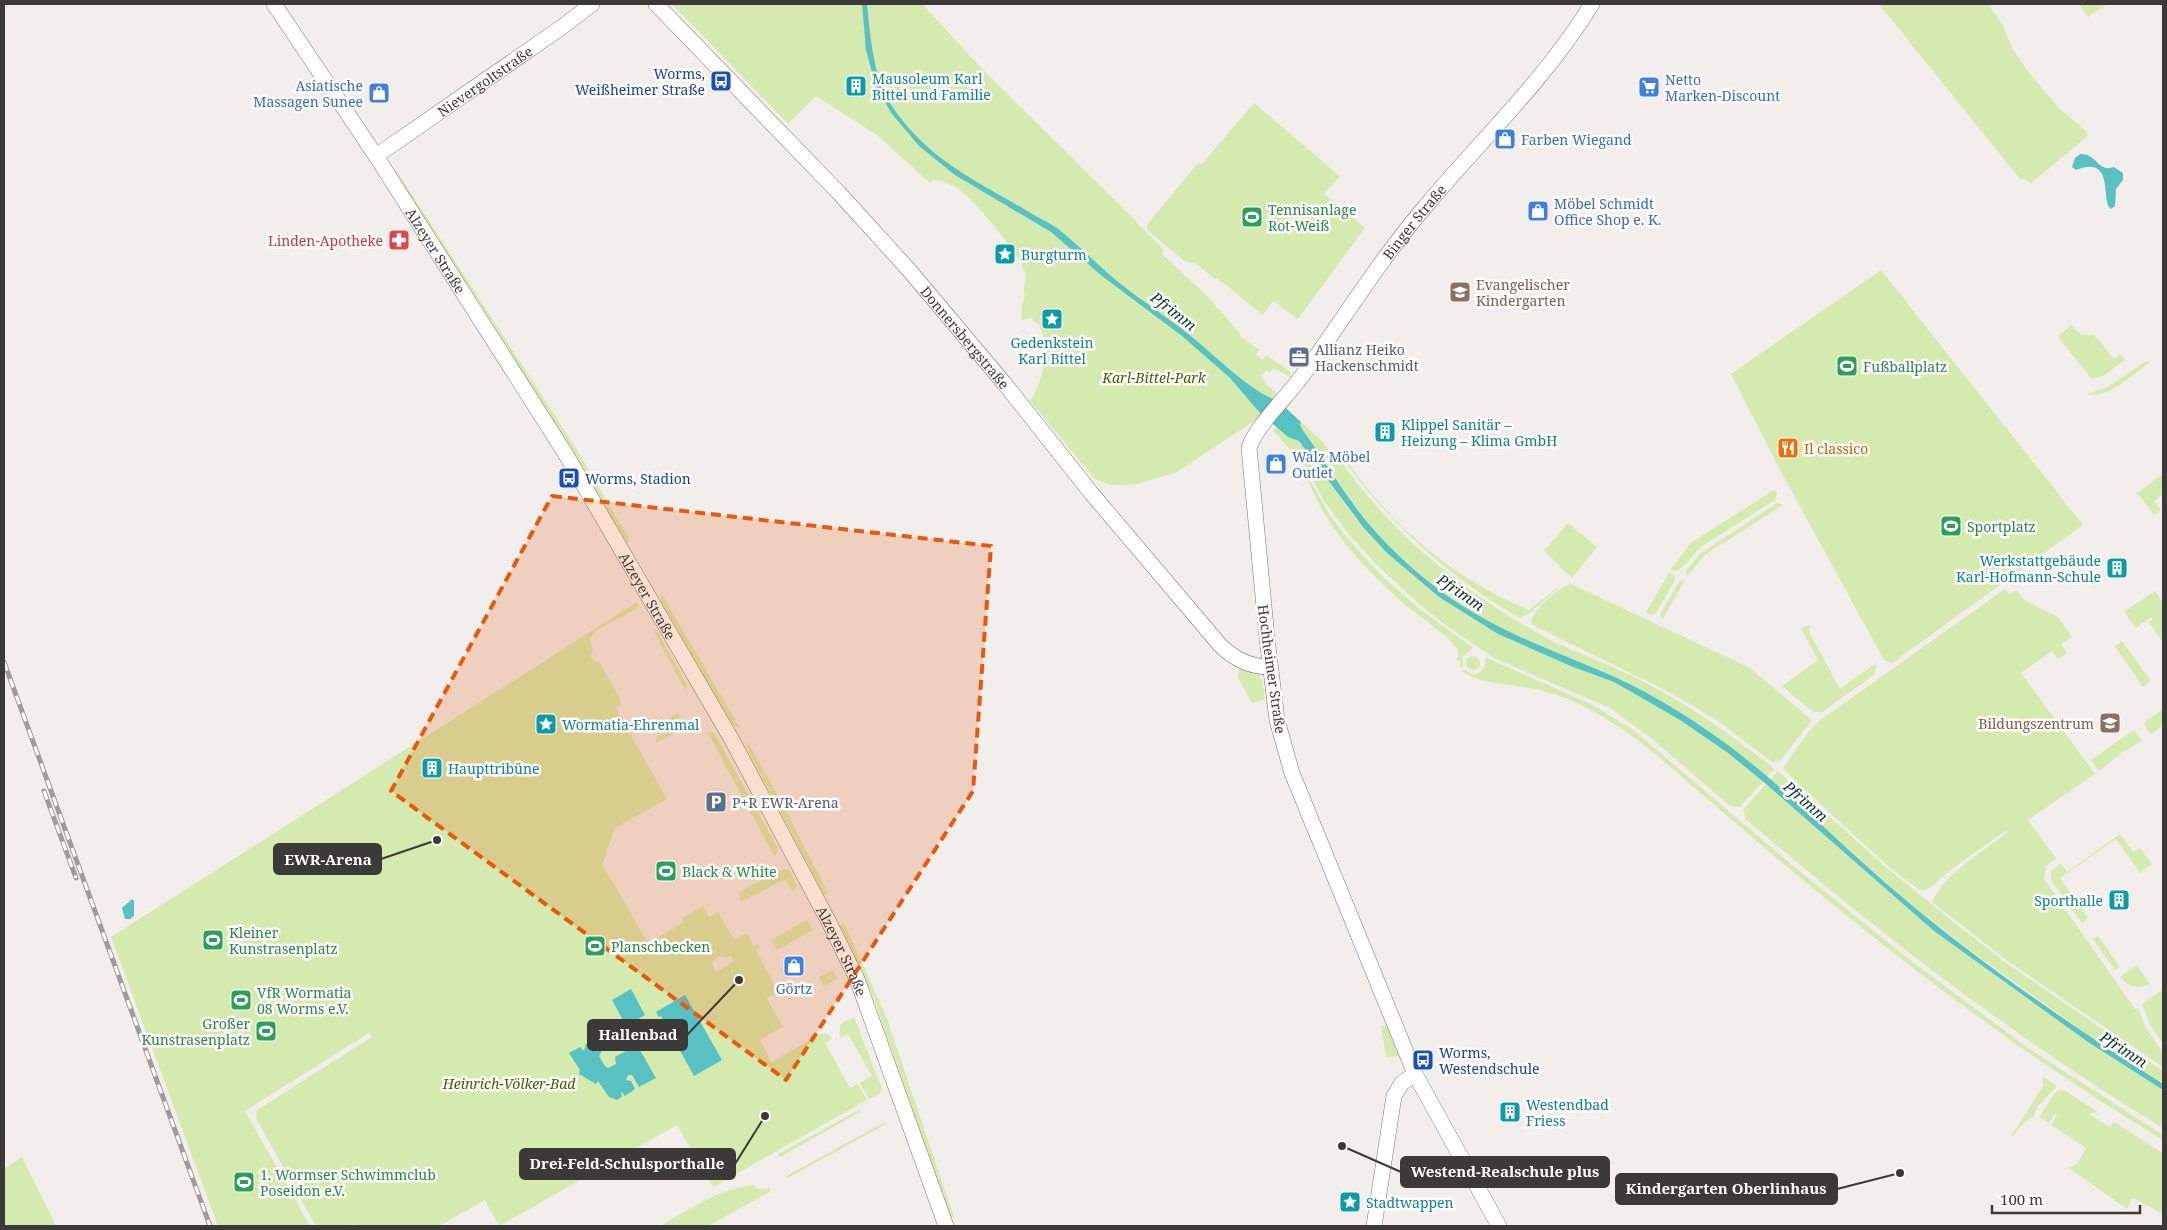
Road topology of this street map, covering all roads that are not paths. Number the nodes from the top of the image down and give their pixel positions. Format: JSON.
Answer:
{"nodes":[{"id":1,"x":274,"y":4,"type":"edge"},
{"id":2,"x":592,"y":4,"type":"edge"},
{"id":3,"x":656,"y":4,"type":"edge"},
{"id":4,"x":1592,"y":4,"type":"edge"},
{"id":5,"x":376,"y":156,"type":"junction"},
{"id":6,"x":1249,"y":448,"type":"joint"},
{"id":7,"x":1270,"y":667,"type":"junction"},
{"id":8,"x":1415,"y":1074,"type":"junction"},
{"id":9,"x":946,"y":1226,"type":"edge"},
{"id":10,"x":1374,"y":1226,"type":"edge"},
{"id":11,"x":1499,"y":1226,"type":"edge"}],
"edges":[{"from":1,"to":5,"type":"street","name":"Alzeyer Straße"},
{"from":2,"to":5,"type":"street","name":"Nievergoltstraße"},
{"from":3,"to":7,"type":"street","name":"Donnersbergstraße"},
{"from":4,"to":6,"type":"street","name":"Binger Straße"},
{"from":5,"to":9,"type":"street","name":"Alzeyer Straße"},
{"from":6,"to":7,"type":"street","name":"Hochheimer Straße"},
{"from":7,"to":8,"type":"street","name":"Hochheimer Straße"},
{"from":8,"to":10,"type":"street"},
{"from":8,"to":11,"type":"street","name":"Hochheimer Straße"}]}
